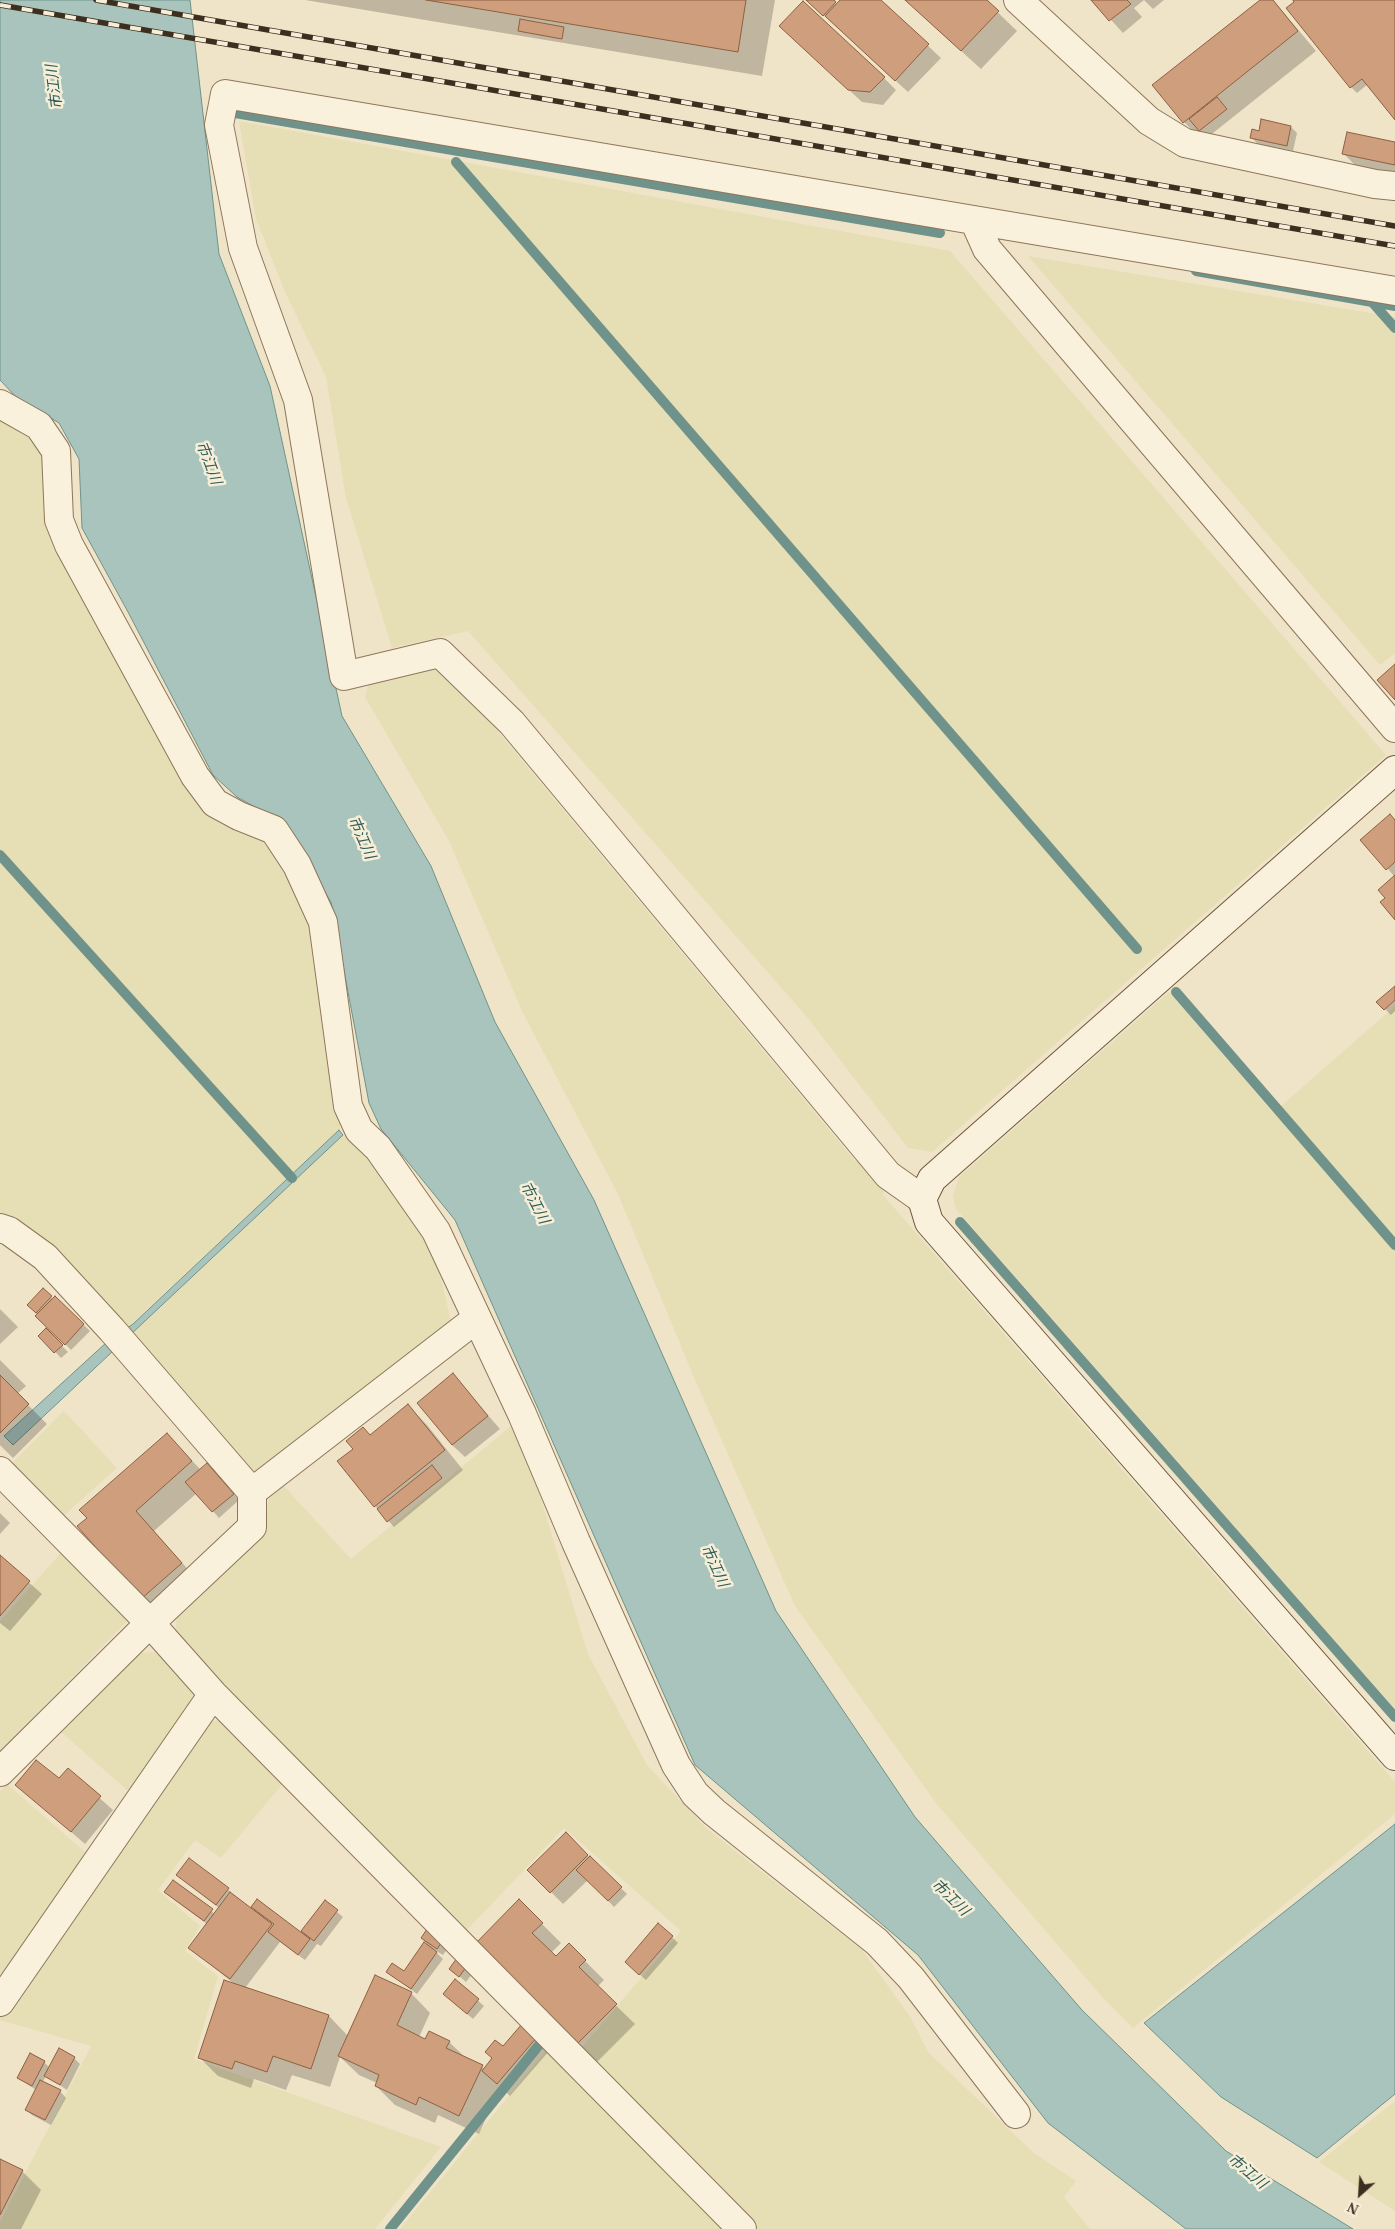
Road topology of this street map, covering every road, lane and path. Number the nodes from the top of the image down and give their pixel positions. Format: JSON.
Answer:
{"nodes":[{"id":1,"x":1018,"y":0,"type":"edge"},
{"id":2,"x":1395,"y":186,"type":"edge"},
{"id":3,"x":974,"y":220,"type":"junction"},
{"id":4,"x":1395,"y":291,"type":"edge"},
{"id":5,"x":0,"y":404,"type":"edge"},
{"id":6,"x":1395,"y":728,"type":"edge"},
{"id":7,"x":1395,"y":770,"type":"edge"},
{"id":8,"x":922,"y":1199,"type":"junction"},
{"id":9,"x":0,"y":1228,"type":"edge"},
{"id":10,"x":476,"y":1318,"type":"junction"},
{"id":11,"x":0,"y":1471,"type":"edge"},
{"id":12,"x":252,"y":1492,"type":"junction"},
{"id":13,"x":150,"y":1623,"type":"junction"},
{"id":14,"x":213,"y":1694,"type":"junction"},
{"id":15,"x":1395,"y":1756,"type":"edge"},
{"id":16,"x":0,"y":1772,"type":"edge"},
{"id":17,"x":0,"y":2002,"type":"edge"},
{"id":18,"x":1016,"y":2114,"type":"dead end"},
{"id":19,"x":742,"y":2229,"type":"edge"}],
"edges":[{"from":1,"to":2,"type":"street"},
{"from":3,"to":4,"type":"street"},
{"from":3,"to":6,"type":"street"},
{"from":3,"to":8,"type":"street"},
{"from":5,"to":10,"type":"street"},
{"from":7,"to":8,"type":"street"},
{"from":8,"to":15,"type":"street"},
{"from":9,"to":12,"type":"street"},
{"from":10,"to":12,"type":"street"},
{"from":10,"to":18,"type":"street"},
{"from":11,"to":13,"type":"street"},
{"from":12,"to":13,"type":"street"},
{"from":13,"to":14,"type":"street"},
{"from":13,"to":16,"type":"street"},
{"from":14,"to":17,"type":"street"},
{"from":14,"to":19,"type":"street"}]}
